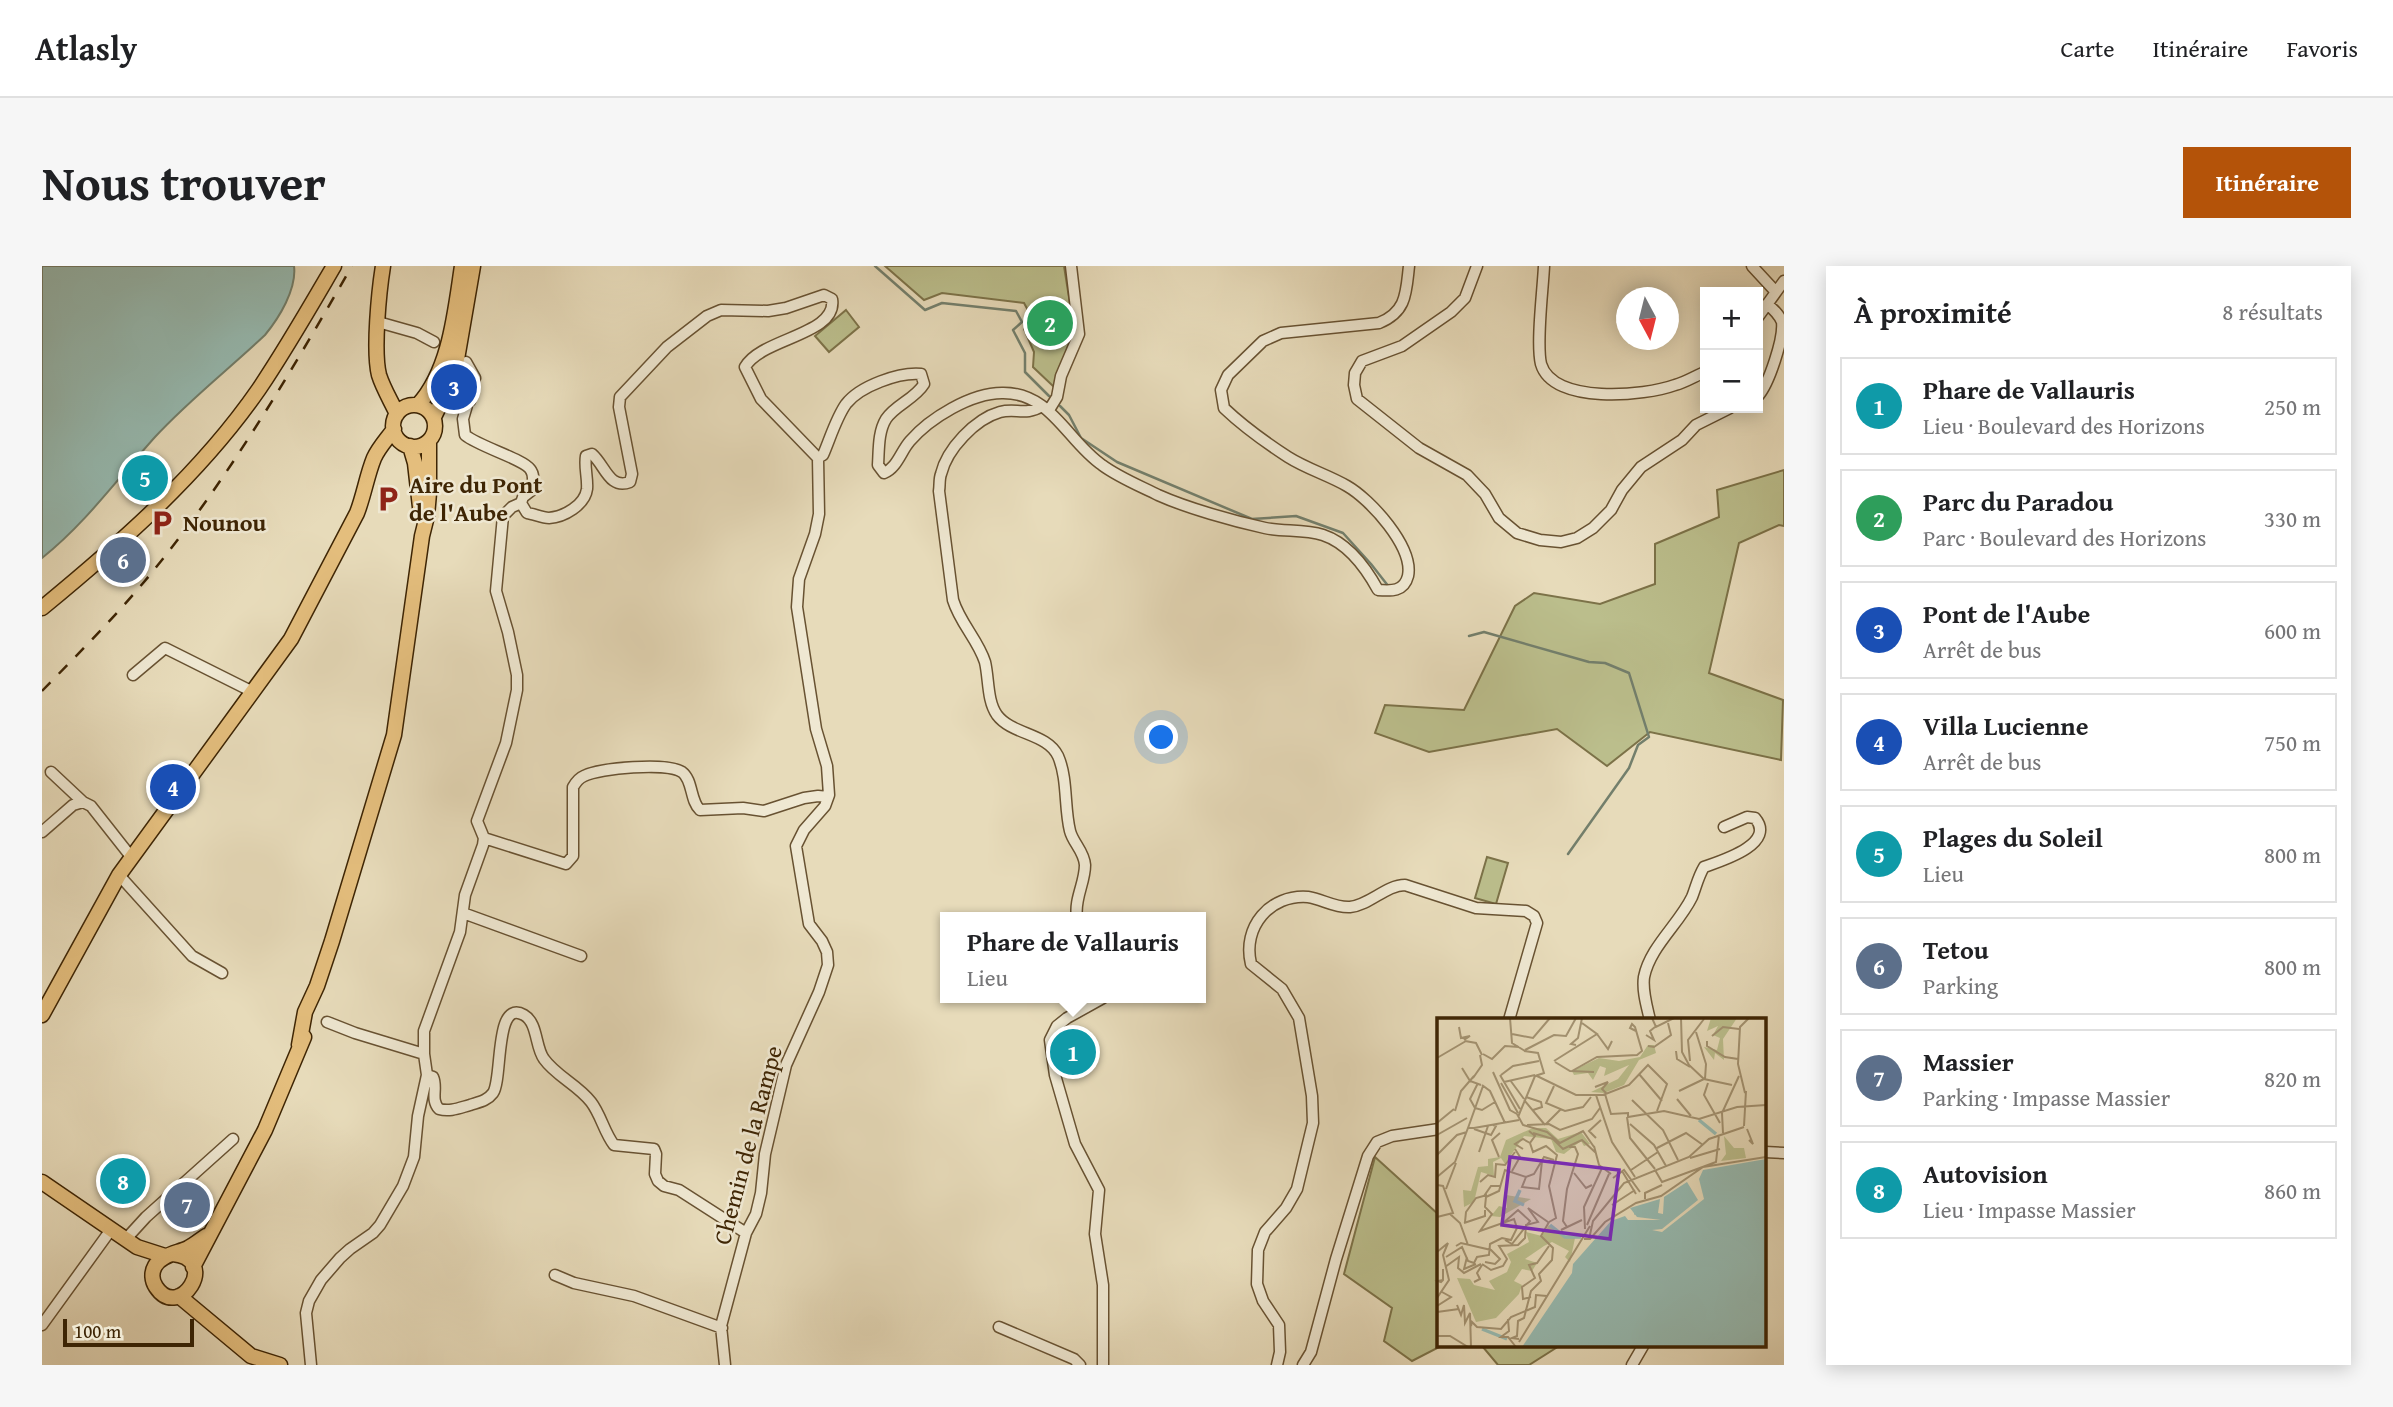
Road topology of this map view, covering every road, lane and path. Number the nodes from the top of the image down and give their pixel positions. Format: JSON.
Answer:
{"nodes":[{"id":1,"x":334,"y":266,"type":"edge"},
{"id":2,"x":383,"y":266,"type":"edge"},
{"id":3,"x":462,"y":266,"type":"edge"},
{"id":4,"x":473,"y":266,"type":"edge"},
{"id":5,"x":480,"y":266,"type":"edge"},
{"id":6,"x":1072,"y":266,"type":"edge"},
{"id":7,"x":1409,"y":266,"type":"edge"},
{"id":8,"x":1476,"y":266,"type":"edge"},
{"id":9,"x":1544,"y":266,"type":"edge"},
{"id":10,"x":1752,"y":266,"type":"edge"},
{"id":11,"x":1784,"y":282,"type":"edge"},
{"id":12,"x":1776,"y":292,"type":"junction"},
{"id":13,"x":1768,"y":304,"type":"junction"},
{"id":14,"x":1763,"y":310,"type":"edge"},
{"id":15,"x":378,"y":322,"type":"junction"},
{"id":16,"x":462,"y":336,"type":"junction"},
{"id":17,"x":433,"y":342,"type":"dead end"},
{"id":18,"x":466,"y":362,"type":"dead end"},
{"id":19,"x":1700,"y":374,"type":"edge"},
{"id":20,"x":1763,"y":388,"type":"edge"},
{"id":21,"x":446,"y":392,"type":"junction"},
{"id":22,"x":470,"y":401,"type":"junction"},
{"id":23,"x":418,"y":405,"type":"junction"},
{"id":24,"x":1045,"y":408,"type":"junction"},
{"id":25,"x":1720,"y":413,"type":"edge"},
{"id":26,"x":397,"y":414,"type":"junction"},
{"id":27,"x":433,"y":417,"type":"junction"},
{"id":28,"x":402,"y":439,"type":"junction"},
{"id":29,"x":429,"y":441,"type":"junction"},
{"id":30,"x":818,"y":458,"type":"junction"},
{"id":31,"x":521,"y":503,"type":"junction"},
{"id":32,"x":422,"y":536,"type":"junction"},
{"id":33,"x":42,"y":608,"type":"edge"},
{"id":34,"x":133,"y":675,"type":"dead end"},
{"id":35,"x":253,"y":692,"type":"junction"},
{"id":36,"x":51,"y":772,"type":"dead end"},
{"id":37,"x":828,"y":797,"type":"junction"},
{"id":38,"x":83,"y":802,"type":"junction"},
{"id":39,"x":1724,"y":827,"type":"dead end"},
{"id":40,"x":42,"y":832,"type":"edge"},
{"id":41,"x":484,"y":838,"type":"junction"},
{"id":42,"x":132,"y":858,"type":"junction"},
{"id":43,"x":120,"y":875,"type":"junction"},
{"id":44,"x":1077,"y":912,"type":"edge"},
{"id":45,"x":463,"y":913,"type":"junction"},
{"id":46,"x":582,"y":956,"type":"dead end"},
{"id":47,"x":222,"y":973,"type":"dead end"},
{"id":48,"x":1094,"y":1003,"type":"edge"},
{"id":49,"x":42,"y":1015,"type":"edge"},
{"id":50,"x":1510,"y":1018,"type":"edge"},
{"id":51,"x":1650,"y":1018,"type":"edge"},
{"id":52,"x":327,"y":1023,"type":"dead end"},
{"id":53,"x":424,"y":1054,"type":"junction"},
{"id":54,"x":427,"y":1075,"type":"junction"},
{"id":55,"x":1437,"y":1129,"type":"edge"},
{"id":56,"x":233,"y":1139,"type":"dead end"},
{"id":57,"x":1766,"y":1152,"type":"edge"},
{"id":58,"x":1784,"y":1153,"type":"edge"},
{"id":59,"x":42,"y":1182,"type":"edge"},
{"id":60,"x":110,"y":1231,"type":"junction"},
{"id":61,"x":210,"y":1233,"type":"junction"},
{"id":62,"x":747,"y":1233,"type":"junction"},
{"id":63,"x":131,"y":1243,"type":"junction"},
{"id":64,"x":169,"y":1255,"type":"junction"},
{"id":65,"x":193,"y":1267,"type":"junction"},
{"id":66,"x":153,"y":1272,"type":"junction"},
{"id":67,"x":555,"y":1275,"type":"dead end"},
{"id":68,"x":185,"y":1293,"type":"junction"},
{"id":69,"x":42,"y":1325,"type":"edge"},
{"id":70,"x":999,"y":1327,"type":"dead end"},
{"id":71,"x":722,"y":1328,"type":"junction"},
{"id":72,"x":1642,"y":1348,"type":"edge"},
{"id":73,"x":281,"y":1365,"type":"edge"},
{"id":74,"x":311,"y":1365,"type":"edge"},
{"id":75,"x":725,"y":1365,"type":"edge"},
{"id":76,"x":1080,"y":1365,"type":"edge"},
{"id":77,"x":1102,"y":1365,"type":"edge"},
{"id":78,"x":1277,"y":1365,"type":"edge"},
{"id":79,"x":1303,"y":1365,"type":"edge"},
{"id":80,"x":1632,"y":1365,"type":"edge"}],
"edges":[{"from":1,"to":33,"type":"main road"},
{"from":2,"to":15,"type":"main road"},
{"from":3,"to":23,"type":"main road"},
{"from":4,"to":16,"type":"main road"},
{"from":5,"to":16,"type":"main road"},
{"from":6,"to":24,"type":"street"},
{"from":7,"to":24,"type":"street"},
{"from":8,"to":25,"type":"street"},
{"from":9,"to":19,"type":"street"},
{"from":10,"to":12,"type":"street"},
{"from":11,"to":12,"type":"street"},
{"from":12,"to":13,"type":"street"},
{"from":13,"to":14,"type":"street"},
{"from":13,"to":20,"type":"street"},
{"from":15,"to":17,"type":"street"},
{"from":15,"to":26,"type":"main road"},
{"from":16,"to":21,"type":"main road"},
{"from":18,"to":22,"type":"street"},
{"from":21,"to":22,"type":"street"},
{"from":21,"to":27,"type":"main road"},
{"from":22,"to":31,"type":"street"},
{"from":23,"to":26,"type":"main road"},
{"from":23,"to":27,"type":"main road"},
{"from":24,"to":30,"type":"street"},
{"from":24,"to":44,"type":"street"},
{"from":26,"to":28,"type":"main road"},
{"from":27,"to":29,"type":"main road"},
{"from":28,"to":29,"type":"main road"},
{"from":28,"to":32,"type":"main road"},
{"from":28,"to":35,"type":"main road"},
{"from":29,"to":32,"type":"main road"},
{"from":30,"to":31,"type":"street"},
{"from":30,"to":37,"type":"street"},
{"from":31,"to":41,"type":"street"},
{"from":32,"to":61,"type":"main road"},
{"from":34,"to":35,"type":"street"},
{"from":35,"to":42,"type":"main road"},
{"from":36,"to":38,"type":"street"},
{"from":37,"to":41,"type":"street"},
{"from":37,"to":62,"type":"street","name":"Chemin de la Rampe"},
{"from":38,"to":40,"type":"street"},
{"from":38,"to":42,"type":"street"},
{"from":39,"to":51,"type":"street"},
{"from":41,"to":45,"type":"street"},
{"from":42,"to":43,"type":"main road"},
{"from":43,"to":47,"type":"street"},
{"from":43,"to":49,"type":"main road"},
{"from":45,"to":46,"type":"street"},
{"from":45,"to":53,"type":"street"},
{"from":48,"to":77,"type":"street"},
{"from":50,"to":78,"type":"street"},
{"from":52,"to":53,"type":"street"},
{"from":53,"to":54,"type":"street"},
{"from":54,"to":62,"type":"street"},
{"from":54,"to":74,"type":"street"},
{"from":55,"to":79,"type":"street"},
{"from":56,"to":63,"type":"street"},
{"from":57,"to":58,"type":"street"},
{"from":59,"to":60,"type":"main road"},
{"from":60,"to":63,"type":"main road"},
{"from":60,"to":69,"type":"street"},
{"from":61,"to":64,"type":"main road"},
{"from":61,"to":65,"type":"main road"},
{"from":62,"to":71,"type":"street","name":"Chemin de la Rampe"},
{"from":63,"to":64,"type":"main road"},
{"from":63,"to":66,"type":"main road"},
{"from":64,"to":65,"type":"main road"},
{"from":64,"to":66,"type":"main road"},
{"from":65,"to":68,"type":"main road"},
{"from":66,"to":68,"type":"main road"},
{"from":67,"to":71,"type":"street"},
{"from":68,"to":73,"type":"main road"},
{"from":70,"to":76,"type":"street"},
{"from":71,"to":75,"type":"street","name":"Chemin de la Rampe"},
{"from":72,"to":80,"type":"street"}]}
